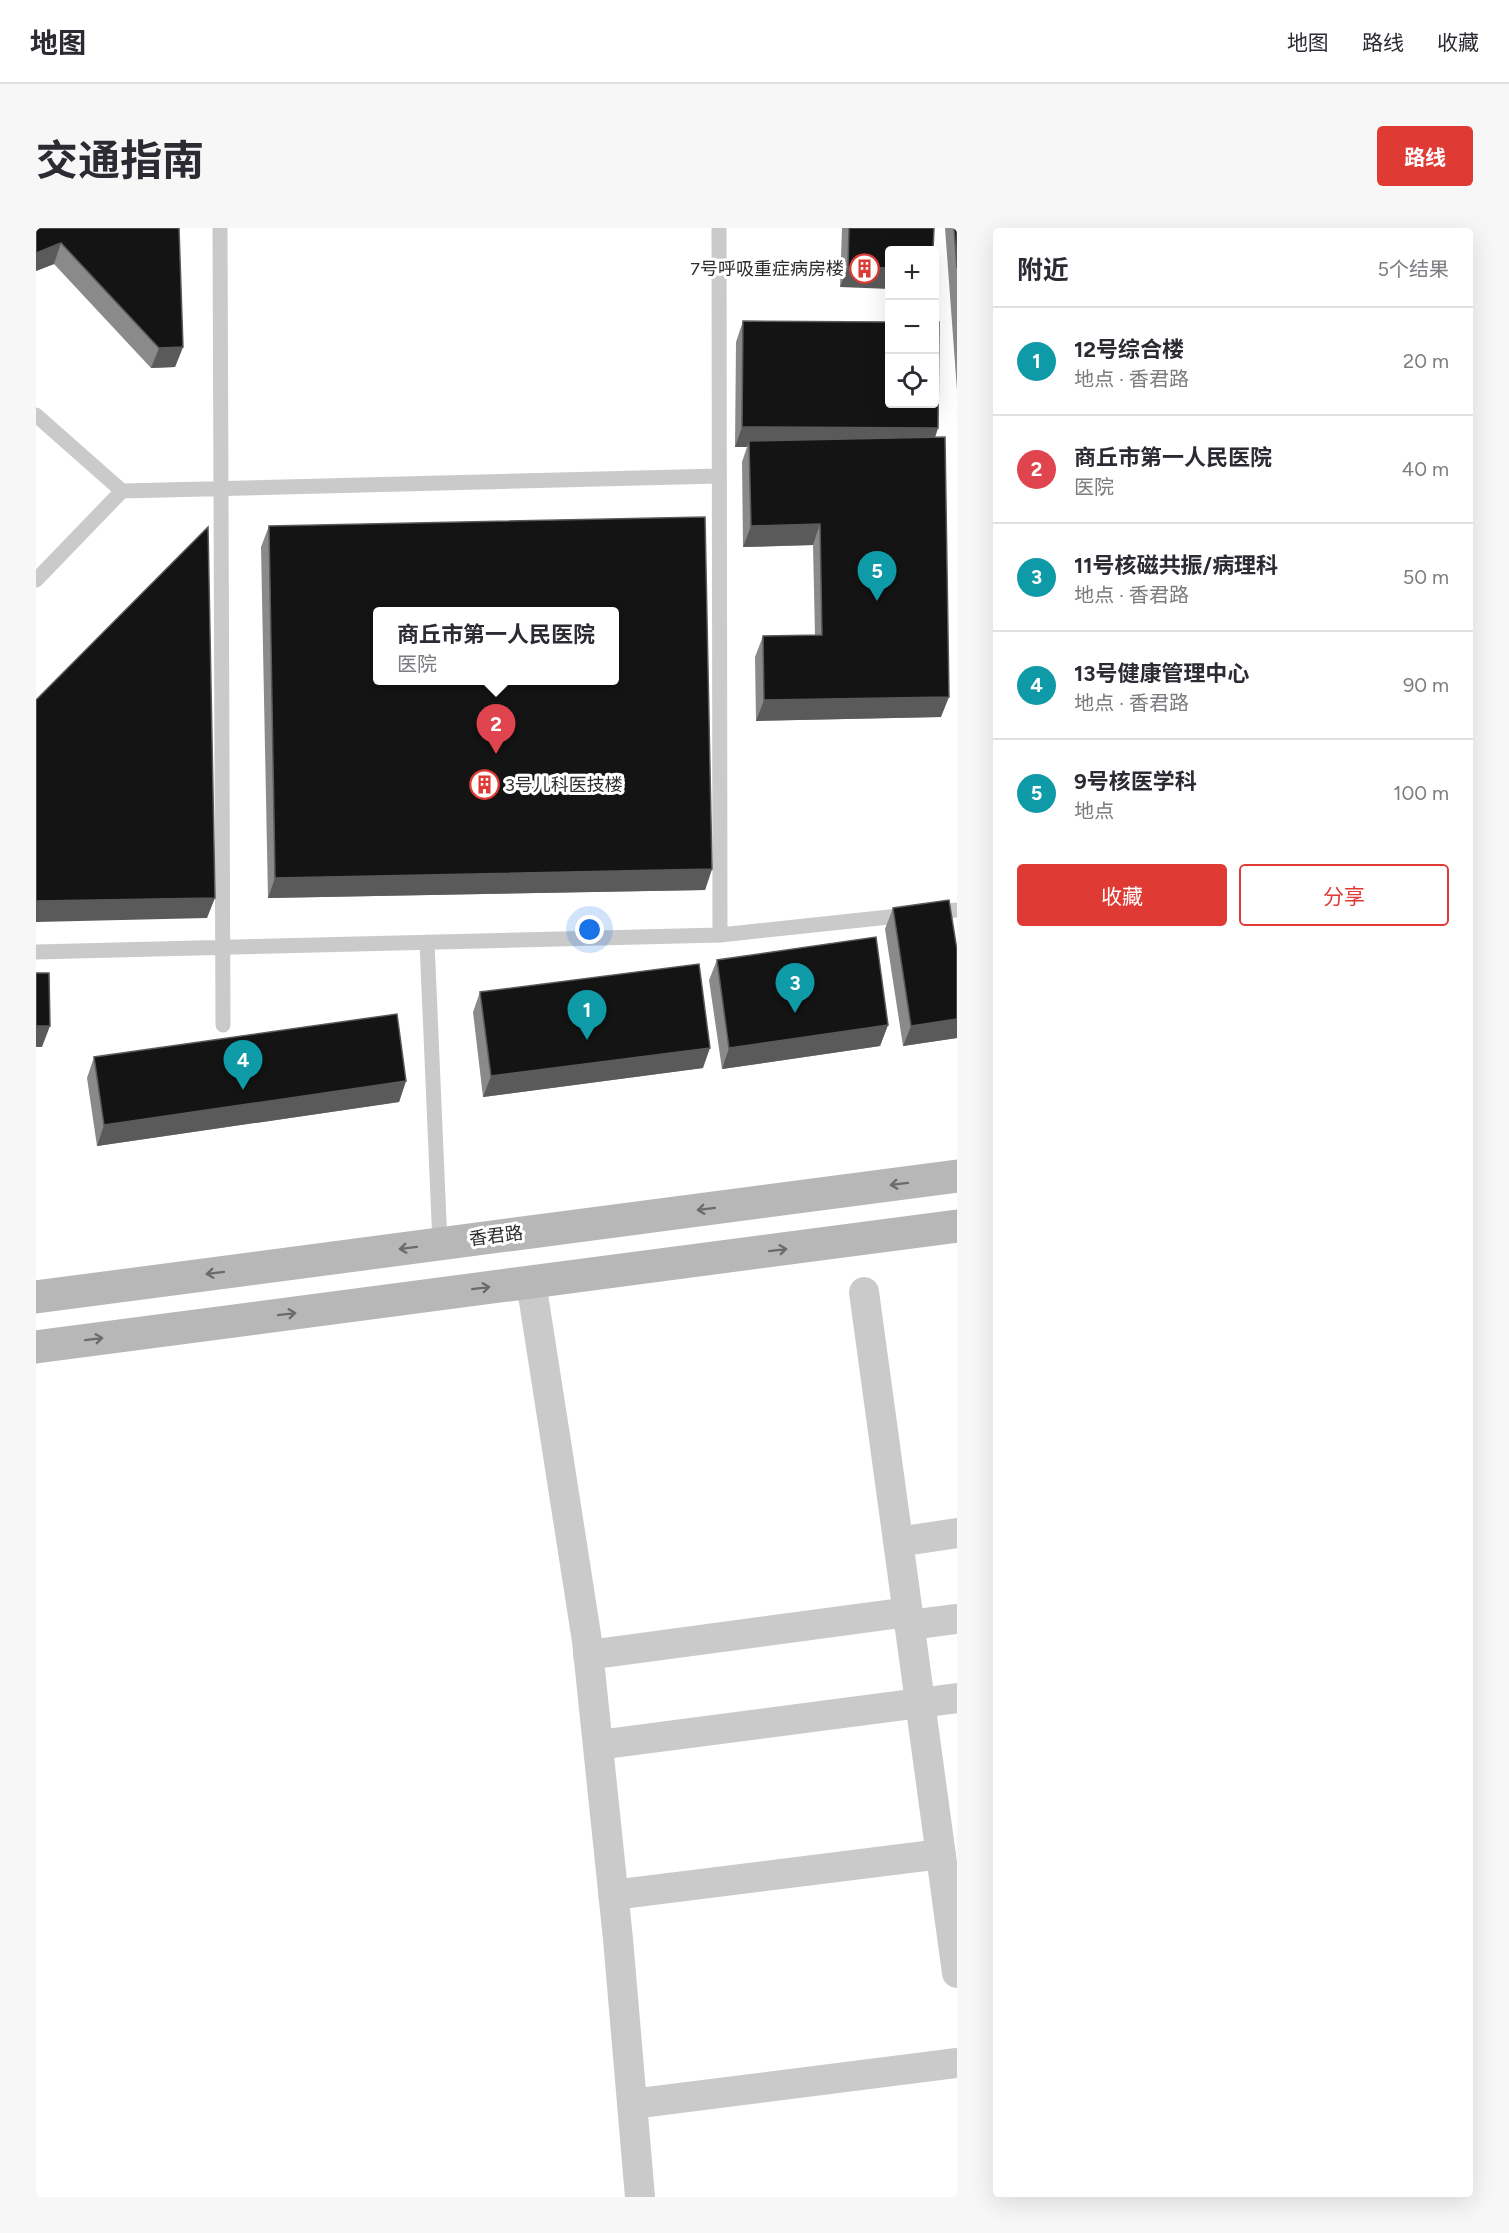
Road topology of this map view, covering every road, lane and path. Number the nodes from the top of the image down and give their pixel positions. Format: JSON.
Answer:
{"nodes":[{"id":1,"x":220,"y":228,"type":"edge"},
{"id":2,"x":719,"y":228,"type":"edge"},
{"id":3,"x":36,"y":415,"type":"edge"},
{"id":4,"x":719,"y":476,"type":"junction"},
{"id":5,"x":221,"y":489,"type":"junction"},
{"id":6,"x":122,"y":491,"type":"junction"},
{"id":7,"x":36,"y":580,"type":"edge"},
{"id":8,"x":957,"y":910,"type":"edge"},
{"id":9,"x":720,"y":935,"type":"junction"},
{"id":10,"x":427,"y":942,"type":"junction"},
{"id":11,"x":224,"y":947,"type":"junction"},
{"id":12,"x":36,"y":952,"type":"edge"},
{"id":13,"x":223,"y":1024,"type":"dead end"},
{"id":14,"x":957,"y":1176,"type":"edge"},
{"id":15,"x":957,"y":1226,"type":"edge"},
{"id":16,"x":440,"y":1244,"type":"junction"},
{"id":17,"x":531,"y":1282,"type":"junction"},
{"id":18,"x":864,"y":1292,"type":"dead end"},
{"id":19,"x":36,"y":1297,"type":"edge"},
{"id":20,"x":36,"y":1347,"type":"edge"},
{"id":21,"x":957,"y":1533,"type":"edge"},
{"id":22,"x":898,"y":1542,"type":"junction"},
{"id":23,"x":909,"y":1618,"type":"junction"},
{"id":24,"x":957,"y":1619,"type":"edge"},
{"id":25,"x":588,"y":1655,"type":"junction"},
{"id":26,"x":957,"y":1698,"type":"edge"},
{"id":27,"x":920,"y":1703,"type":"junction"},
{"id":28,"x":598,"y":1744,"type":"junction"},
{"id":29,"x":944,"y":1786,"type":"edge"},
{"id":30,"x":941,"y":1854,"type":"junction"},
{"id":31,"x":613,"y":1895,"type":"junction"},
{"id":32,"x":956,"y":1964,"type":"edge"},
{"id":33,"x":957,"y":2063,"type":"edge"},
{"id":34,"x":632,"y":2104,"type":"junction"},
{"id":35,"x":640,"y":2197,"type":"edge"}],
"edges":[{"from":1,"to":5,"type":"lane"},
{"from":2,"to":4,"type":"lane"},
{"from":3,"to":6,"type":"lane"},
{"from":4,"to":5,"type":"lane"},
{"from":4,"to":9,"type":"lane"},
{"from":5,"to":6,"type":"lane"},
{"from":5,"to":11,"type":"lane"},
{"from":6,"to":7,"type":"lane"},
{"from":8,"to":9,"type":"lane"},
{"from":9,"to":10,"type":"lane"},
{"from":10,"to":11,"type":"lane"},
{"from":10,"to":16,"type":"lane"},
{"from":11,"to":12,"type":"lane"},
{"from":11,"to":13,"type":"lane"},
{"from":14,"to":16,"type":"main road","name":"香君路","one_way":true},
{"from":17,"to":15,"type":"main road","one_way":true},
{"from":16,"to":19,"type":"main road","name":"香君路","one_way":true},
{"from":20,"to":17,"type":"main road","one_way":true},
{"from":17,"to":25,"type":"street"},
{"from":18,"to":22,"type":"street"},
{"from":21,"to":22,"type":"street"},
{"from":22,"to":23,"type":"street"},
{"from":23,"to":24,"type":"street"},
{"from":23,"to":25,"type":"street"},
{"from":23,"to":27,"type":"street"},
{"from":25,"to":28,"type":"street"},
{"from":26,"to":27,"type":"street"},
{"from":27,"to":28,"type":"street"},
{"from":27,"to":29,"type":"street"},
{"from":28,"to":31,"type":"street"},
{"from":29,"to":30,"type":"street"},
{"from":30,"to":31,"type":"street"},
{"from":30,"to":32,"type":"street"},
{"from":31,"to":34,"type":"street"},
{"from":33,"to":34,"type":"street"},
{"from":34,"to":35,"type":"street"}]}
